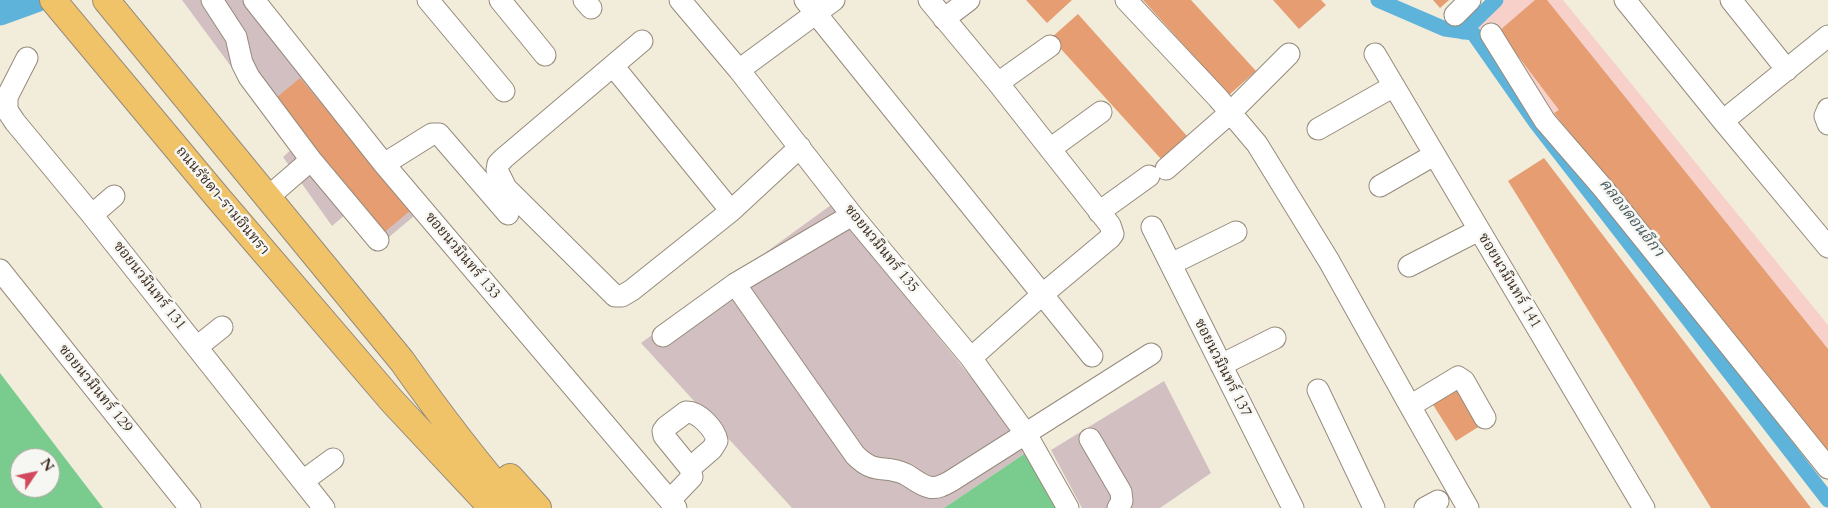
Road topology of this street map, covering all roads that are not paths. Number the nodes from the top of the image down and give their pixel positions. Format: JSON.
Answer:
{"nodes":[{"id":1,"x":106,"y":0,"type":"edge"},
{"id":2,"x":212,"y":0,"type":"edge"},
{"id":3,"x":254,"y":0,"type":"edge"},
{"id":4,"x":428,"y":0,"type":"edge"},
{"id":5,"x":500,"y":0,"type":"edge"},
{"id":6,"x":680,"y":0,"type":"edge"},
{"id":7,"x":834,"y":0,"type":"edge"},
{"id":8,"x":929,"y":0,"type":"edge"},
{"id":9,"x":969,"y":0,"type":"edge"},
{"id":10,"x":1126,"y":0,"type":"edge"},
{"id":11,"x":1470,"y":0,"type":"edge"},
{"id":12,"x":1625,"y":0,"type":"edge"},
{"id":13,"x":1731,"y":0,"type":"edge"},
{"id":14,"x":811,"y":7,"type":"edge"},
{"id":15,"x":60,"y":8,"type":"edge"},
{"id":16,"x":1455,"y":15,"type":"dead end"},
{"id":17,"x":944,"y":19,"type":"junction"},
{"id":18,"x":1491,"y":34,"type":"dead end"},
{"id":19,"x":1828,"y":36,"type":"edge"},
{"id":20,"x":642,"y":41,"type":"dead end"},
{"id":21,"x":1050,"y":46,"type":"dead end"},
{"id":22,"x":1290,"y":54,"type":"dead end"},
{"id":23,"x":1375,"y":54,"type":"dead end"},
{"id":24,"x":545,"y":55,"type":"dead end"},
{"id":25,"x":27,"y":58,"type":"dead end"},
{"id":26,"x":614,"y":67,"type":"junction"},
{"id":27,"x":739,"y":70,"type":"junction"},
{"id":28,"x":1787,"y":70,"type":"junction"},
{"id":29,"x":998,"y":83,"type":"junction"},
{"id":30,"x":1394,"y":86,"type":"junction"},
{"id":31,"x":504,"y":91,"type":"dead end"},
{"id":32,"x":1828,"y":110,"type":"edge"},
{"id":33,"x":1101,"y":112,"type":"dead end"},
{"id":34,"x":1231,"y":112,"type":"junction"},
{"id":35,"x":1723,"y":121,"type":"junction"},
{"id":36,"x":1828,"y":124,"type":"edge"},
{"id":37,"x":1318,"y":129,"type":"dead end"},
{"id":38,"x":800,"y":148,"type":"junction"},
{"id":39,"x":1050,"y":149,"type":"junction"},
{"id":40,"x":1434,"y":155,"type":"junction"},
{"id":41,"x":311,"y":160,"type":"junction"},
{"id":42,"x":384,"y":164,"type":"junction"},
{"id":43,"x":1380,"y":186,"type":"dead end"},
{"id":44,"x":114,"y":196,"type":"dead end"},
{"id":45,"x":267,"y":198,"type":"junction"},
{"id":46,"x":731,"y":211,"type":"junction"},
{"id":47,"x":1099,"y":212,"type":"junction"},
{"id":48,"x":508,"y":214,"type":"dead end"},
{"id":49,"x":92,"y":215,"type":"junction"},
{"id":50,"x":852,"y":215,"type":"junction"},
{"id":51,"x":1152,"y":227,"type":"dead end"},
{"id":52,"x":1479,"y":230,"type":"junction"},
{"id":53,"x":1236,"y":232,"type":"dead end"},
{"id":54,"x":378,"y":240,"type":"dead end"},
{"id":55,"x":1828,"y":247,"type":"edge"},
{"id":56,"x":1171,"y":264,"type":"junction"},
{"id":57,"x":1409,"y":266,"type":"dead end"},
{"id":58,"x":0,"y":270,"type":"edge"},
{"id":59,"x":735,"y":284,"type":"junction"},
{"id":60,"x":1043,"y":294,"type":"junction"},
{"id":61,"x":222,"y":327,"type":"dead end"},
{"id":62,"x":664,"y":336,"type":"dead end"},
{"id":63,"x":1276,"y":338,"type":"dead end"},
{"id":64,"x":197,"y":347,"type":"junction"},
{"id":65,"x":1151,"y":354,"type":"dead end"},
{"id":66,"x":1092,"y":356,"type":"dead end"},
{"id":67,"x":971,"y":358,"type":"junction"},
{"id":68,"x":402,"y":361,"type":"junction"},
{"id":69,"x":1221,"y":365,"type":"junction"},
{"id":70,"x":1318,"y":390,"type":"dead end"},
{"id":71,"x":392,"y":401,"type":"junction"},
{"id":72,"x":1410,"y":406,"type":"junction"},
{"id":73,"x":1485,"y":418,"type":"dead end"},
{"id":74,"x":1026,"y":434,"type":"junction"},
{"id":75,"x":1090,"y":439,"type":"dead end"},
{"id":76,"x":333,"y":459,"type":"dead end"},
{"id":77,"x":690,"y":468,"type":"dead end"},
{"id":78,"x":1828,"y":468,"type":"edge"},
{"id":79,"x":303,"y":481,"type":"junction"},
{"id":80,"x":673,"y":504,"type":"edge"},
{"id":81,"x":190,"y":508,"type":"edge"},
{"id":82,"x":324,"y":508,"type":"edge"},
{"id":83,"x":472,"y":508,"type":"edge"},
{"id":84,"x":492,"y":508,"type":"edge"},
{"id":85,"x":516,"y":508,"type":"edge"},
{"id":86,"x":538,"y":508,"type":"edge"},
{"id":87,"x":1068,"y":508,"type":"edge"},
{"id":88,"x":1118,"y":508,"type":"edge"},
{"id":89,"x":1293,"y":508,"type":"edge"},
{"id":90,"x":1374,"y":508,"type":"edge"},
{"id":91,"x":1468,"y":508,"type":"edge"},
{"id":92,"x":1644,"y":508,"type":"edge"}],
"edges":[{"from":1,"to":45,"type":"main road"},
{"from":2,"to":41,"type":"street"},
{"from":3,"to":42,"type":"street","name":"ซอยนวมินทร์ 133"},
{"from":4,"to":31,"type":"street"},
{"from":5,"to":24,"type":"street"},
{"from":6,"to":27,"type":"street","name":"ซอยนวมินทร์ 135"},
{"from":7,"to":14,"type":"street"},
{"from":8,"to":17,"type":"street"},
{"from":9,"to":17,"type":"street"},
{"from":10,"to":34,"type":"street"},
{"from":11,"to":16,"type":"street"},
{"from":12,"to":35,"type":"street"},
{"from":13,"to":28,"type":"street"},
{"from":14,"to":27,"type":"street"},
{"from":14,"to":60,"type":"street"},
{"from":15,"to":71,"type":"main road","name":"ถนนรัชดา-รามอินทรา"},
{"from":17,"to":29,"type":"street"},
{"from":18,"to":78,"type":"street"},
{"from":19,"to":28,"type":"street"},
{"from":20,"to":26,"type":"street"},
{"from":21,"to":29,"type":"street"},
{"from":22,"to":34,"type":"street"},
{"from":23,"to":30,"type":"street","name":"ซอยนวมินทร์ 141"},
{"from":25,"to":49,"type":"street","name":"ซอยนวมินทร์ 131"},
{"from":26,"to":46,"type":"street"},
{"from":26,"to":46,"type":"street"},
{"from":27,"to":38,"type":"street","name":"ซอยนวมินทร์ 135"},
{"from":28,"to":35,"type":"street"},
{"from":29,"to":39,"type":"street"},
{"from":30,"to":37,"type":"street"},
{"from":30,"to":40,"type":"street","name":"ซอยนวมินทร์ 141"},
{"from":32,"to":36,"type":"street"},
{"from":33,"to":39,"type":"street"},
{"from":34,"to":47,"type":"street"},
{"from":34,"to":72,"type":"street"},
{"from":35,"to":55,"type":"street"},
{"from":38,"to":46,"type":"street"},
{"from":38,"to":50,"type":"street","name":"ซอยนวมินทร์ 135"},
{"from":39,"to":47,"type":"street"},
{"from":40,"to":43,"type":"street"},
{"from":40,"to":52,"type":"street","name":"ซอยนวมินทร์ 141"},
{"from":41,"to":45,"type":"street"},
{"from":41,"to":54,"type":"street"},
{"from":42,"to":48,"type":"street"},
{"from":42,"to":80,"type":"street","name":"ซอยนวมินทร์ 133"},
{"from":44,"to":49,"type":"street"},
{"from":45,"to":68,"type":"main road"},
{"from":47,"to":60,"type":"street"},
{"from":49,"to":64,"type":"street","name":"ซอยนวมินทร์ 131"},
{"from":50,"to":59,"type":"street"},
{"from":50,"to":67,"type":"street","name":"ซอยนวมินทร์ 135"},
{"from":51,"to":56,"type":"street","name":"ซอยนวมินทร์ 137"},
{"from":52,"to":57,"type":"street"},
{"from":52,"to":92,"type":"street","name":"ซอยนวมินทร์ 141"},
{"from":53,"to":56,"type":"street"},
{"from":56,"to":69,"type":"street","name":"ซอยนวมินทร์ 137"},
{"from":58,"to":81,"type":"street","name":"ซอยนวมินทร์ 129"},
{"from":59,"to":62,"type":"street"},
{"from":59,"to":74,"type":"street"},
{"from":60,"to":66,"type":"street"},
{"from":60,"to":67,"type":"street"},
{"from":61,"to":64,"type":"street"},
{"from":63,"to":69,"type":"street"},
{"from":64,"to":79,"type":"street","name":"ซอยนวมินทร์ 131"},
{"from":65,"to":74,"type":"street"},
{"from":67,"to":74,"type":"street","name":"ซอยนวมินทร์ 135"},
{"from":68,"to":85,"type":"main road"},
{"from":68,"to":86,"type":"main road"},
{"from":69,"to":89,"type":"street","name":"ซอยนวมินทร์ 137"},
{"from":70,"to":90,"type":"street"},
{"from":71,"to":83,"type":"main road","name":"ถนนรัชดา-รามอินทรา"},
{"from":71,"to":84,"type":"main road","name":"ถนนรัชดา-รามอินทรา"},
{"from":72,"to":73,"type":"street"},
{"from":72,"to":91,"type":"street"},
{"from":74,"to":87,"type":"street","name":"ซอยนวมินทร์ 135"},
{"from":75,"to":88,"type":"street"},
{"from":76,"to":79,"type":"street"},
{"from":77,"to":80,"type":"street"},
{"from":79,"to":82,"type":"street","name":"ซอยนวมินทร์ 131"}]}
